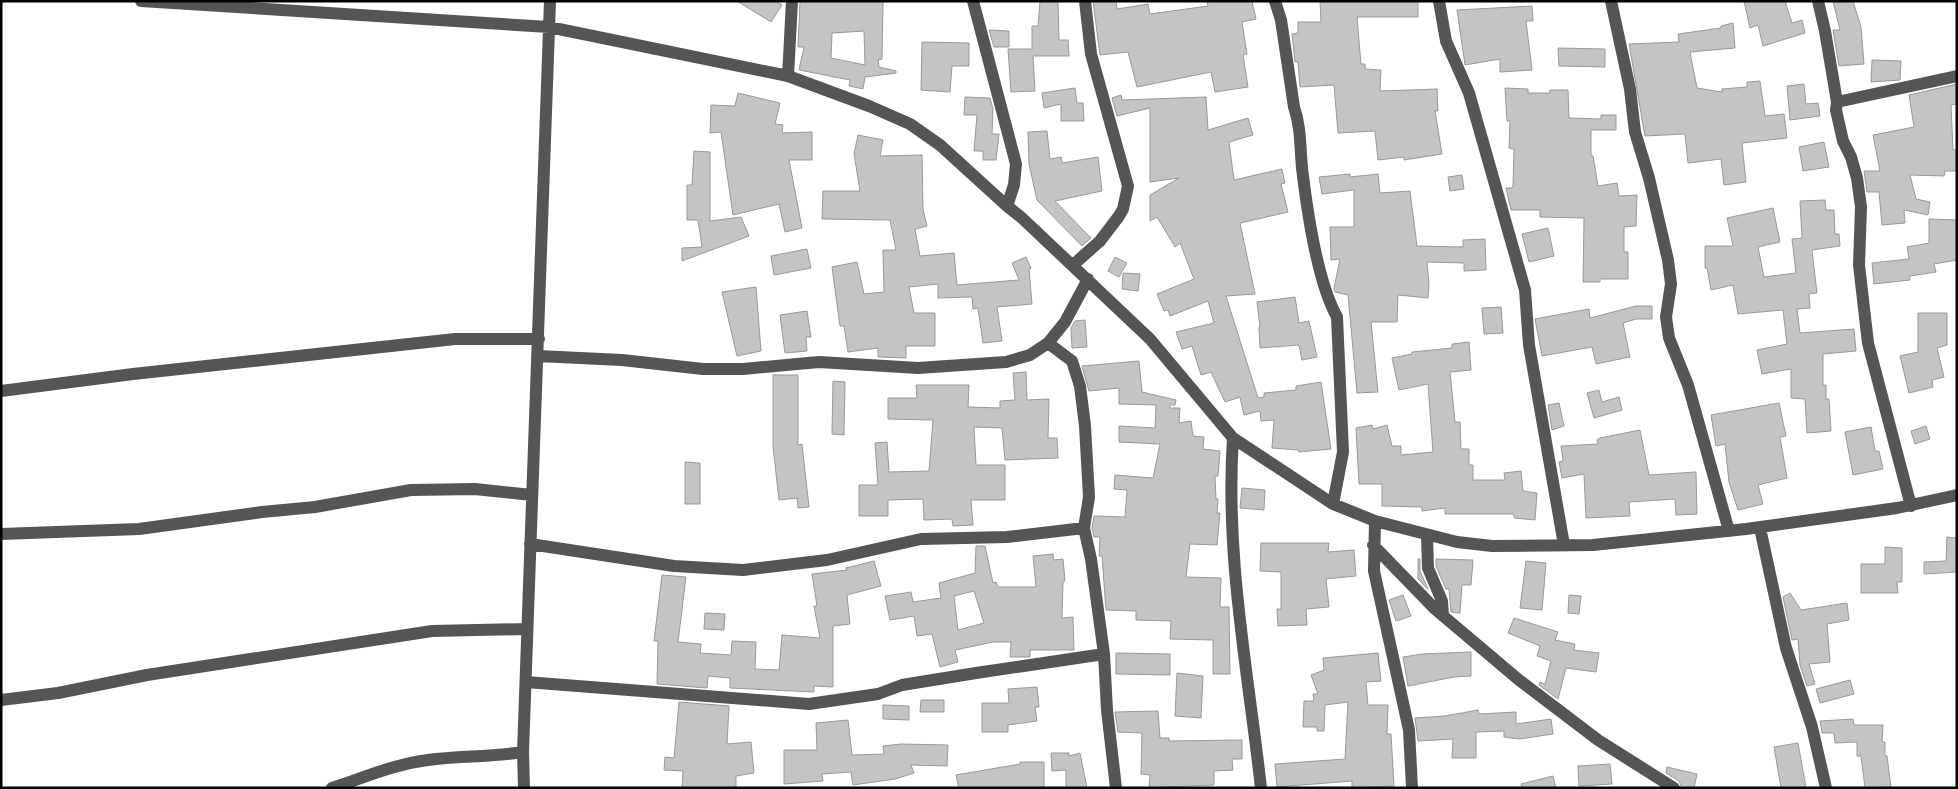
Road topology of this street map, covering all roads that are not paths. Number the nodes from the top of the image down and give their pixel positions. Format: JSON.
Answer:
{"nodes":[{"id":1,"x":141,"y":1,"type":"edge"},
{"id":2,"x":550,"y":1,"type":"edge"},
{"id":3,"x":792,"y":1,"type":"edge"},
{"id":4,"x":973,"y":1,"type":"edge"},
{"id":5,"x":1085,"y":1,"type":"edge"},
{"id":6,"x":1275,"y":1,"type":"edge"},
{"id":7,"x":1439,"y":1,"type":"edge"},
{"id":8,"x":1611,"y":1,"type":"edge"},
{"id":9,"x":1818,"y":1,"type":"edge"},
{"id":10,"x":549,"y":27,"type":"junction"},
{"id":11,"x":788,"y":76,"type":"junction"},
{"id":12,"x":1957,"y":76,"type":"edge"},
{"id":13,"x":1837,"y":102,"type":"junction"},
{"id":14,"x":1007,"y":206,"type":"junction"},
{"id":15,"x":1073,"y":265,"type":"junction"},
{"id":16,"x":1088,"y":279,"type":"junction"},
{"id":17,"x":539,"y":339,"type":"junction"},
{"id":18,"x":1048,"y":343,"type":"junction"},
{"id":19,"x":538,"y":356,"type":"junction"},
{"id":20,"x":1,"y":391,"type":"edge"},
{"id":21,"x":1233,"y":438,"type":"junction"},
{"id":22,"x":532,"y":495,"type":"junction"},
{"id":23,"x":1957,"y":495,"type":"edge"},
{"id":24,"x":1333,"y":504,"type":"junction"},
{"id":25,"x":1910,"y":506,"type":"junction"},
{"id":26,"x":1375,"y":520,"type":"junction"},
{"id":27,"x":1084,"y":528,"type":"junction"},
{"id":28,"x":1760,"y":528,"type":"junction"},
{"id":29,"x":1729,"y":531,"type":"junction"},
{"id":30,"x":1,"y":534,"type":"edge"},
{"id":31,"x":1427,"y":536,"type":"junction"},
{"id":32,"x":530,"y":544,"type":"junction"},
{"id":33,"x":1373,"y":545,"type":"junction"},
{"id":34,"x":1564,"y":545,"type":"junction"},
{"id":35,"x":1443,"y":616,"type":"junction"},
{"id":36,"x":528,"y":629,"type":"junction"},
{"id":37,"x":1104,"y":654,"type":"junction"},
{"id":38,"x":526,"y":682,"type":"junction"},
{"id":39,"x":1,"y":700,"type":"edge"},
{"id":40,"x":523,"y":752,"type":"junction"},
{"id":41,"x":332,"y":788,"type":"edge"},
{"id":42,"x":524,"y":788,"type":"edge"},
{"id":43,"x":1116,"y":788,"type":"edge"},
{"id":44,"x":1261,"y":788,"type":"edge"},
{"id":45,"x":1412,"y":788,"type":"edge"},
{"id":46,"x":1674,"y":788,"type":"edge"},
{"id":47,"x":1826,"y":788,"type":"edge"}],
"edges":[{"from":1,"to":10,"type":"street"},
{"from":2,"to":10,"type":"street"},
{"from":3,"to":11,"type":"street"},
{"from":4,"to":14,"type":"street"},
{"from":5,"to":15,"type":"street"},
{"from":6,"to":24,"type":"street"},
{"from":7,"to":34,"type":"street"},
{"from":8,"to":29,"type":"street"},
{"from":9,"to":13,"type":"street"},
{"from":10,"to":11,"type":"street"},
{"from":10,"to":17,"type":"street"},
{"from":11,"to":14,"type":"street"},
{"from":12,"to":13,"type":"street"},
{"from":13,"to":25,"type":"street"},
{"from":14,"to":15,"type":"street"},
{"from":15,"to":16,"type":"street"},
{"from":16,"to":18,"type":"street"},
{"from":16,"to":21,"type":"street"},
{"from":17,"to":19,"type":"street"},
{"from":17,"to":20,"type":"street"},
{"from":18,"to":19,"type":"street"},
{"from":18,"to":27,"type":"street"},
{"from":19,"to":22,"type":"street"},
{"from":21,"to":24,"type":"street"},
{"from":21,"to":44,"type":"street"},
{"from":22,"to":30,"type":"street"},
{"from":22,"to":32,"type":"street"},
{"from":23,"to":25,"type":"street"},
{"from":24,"to":26,"type":"street"},
{"from":25,"to":28,"type":"street"},
{"from":26,"to":31,"type":"street"},
{"from":26,"to":33,"type":"street"},
{"from":27,"to":32,"type":"street"},
{"from":27,"to":37,"type":"street"},
{"from":28,"to":29,"type":"street"},
{"from":28,"to":47,"type":"street"},
{"from":29,"to":34,"type":"street"},
{"from":31,"to":34,"type":"street"},
{"from":31,"to":35,"type":"street"},
{"from":32,"to":36,"type":"street"},
{"from":33,"to":35,"type":"street"},
{"from":33,"to":45,"type":"street"},
{"from":35,"to":46,"type":"street"},
{"from":36,"to":38,"type":"street"},
{"from":36,"to":39,"type":"street"},
{"from":37,"to":38,"type":"street"},
{"from":37,"to":43,"type":"street"},
{"from":38,"to":40,"type":"street"},
{"from":40,"to":41,"type":"street"},
{"from":40,"to":42,"type":"street"}]}
